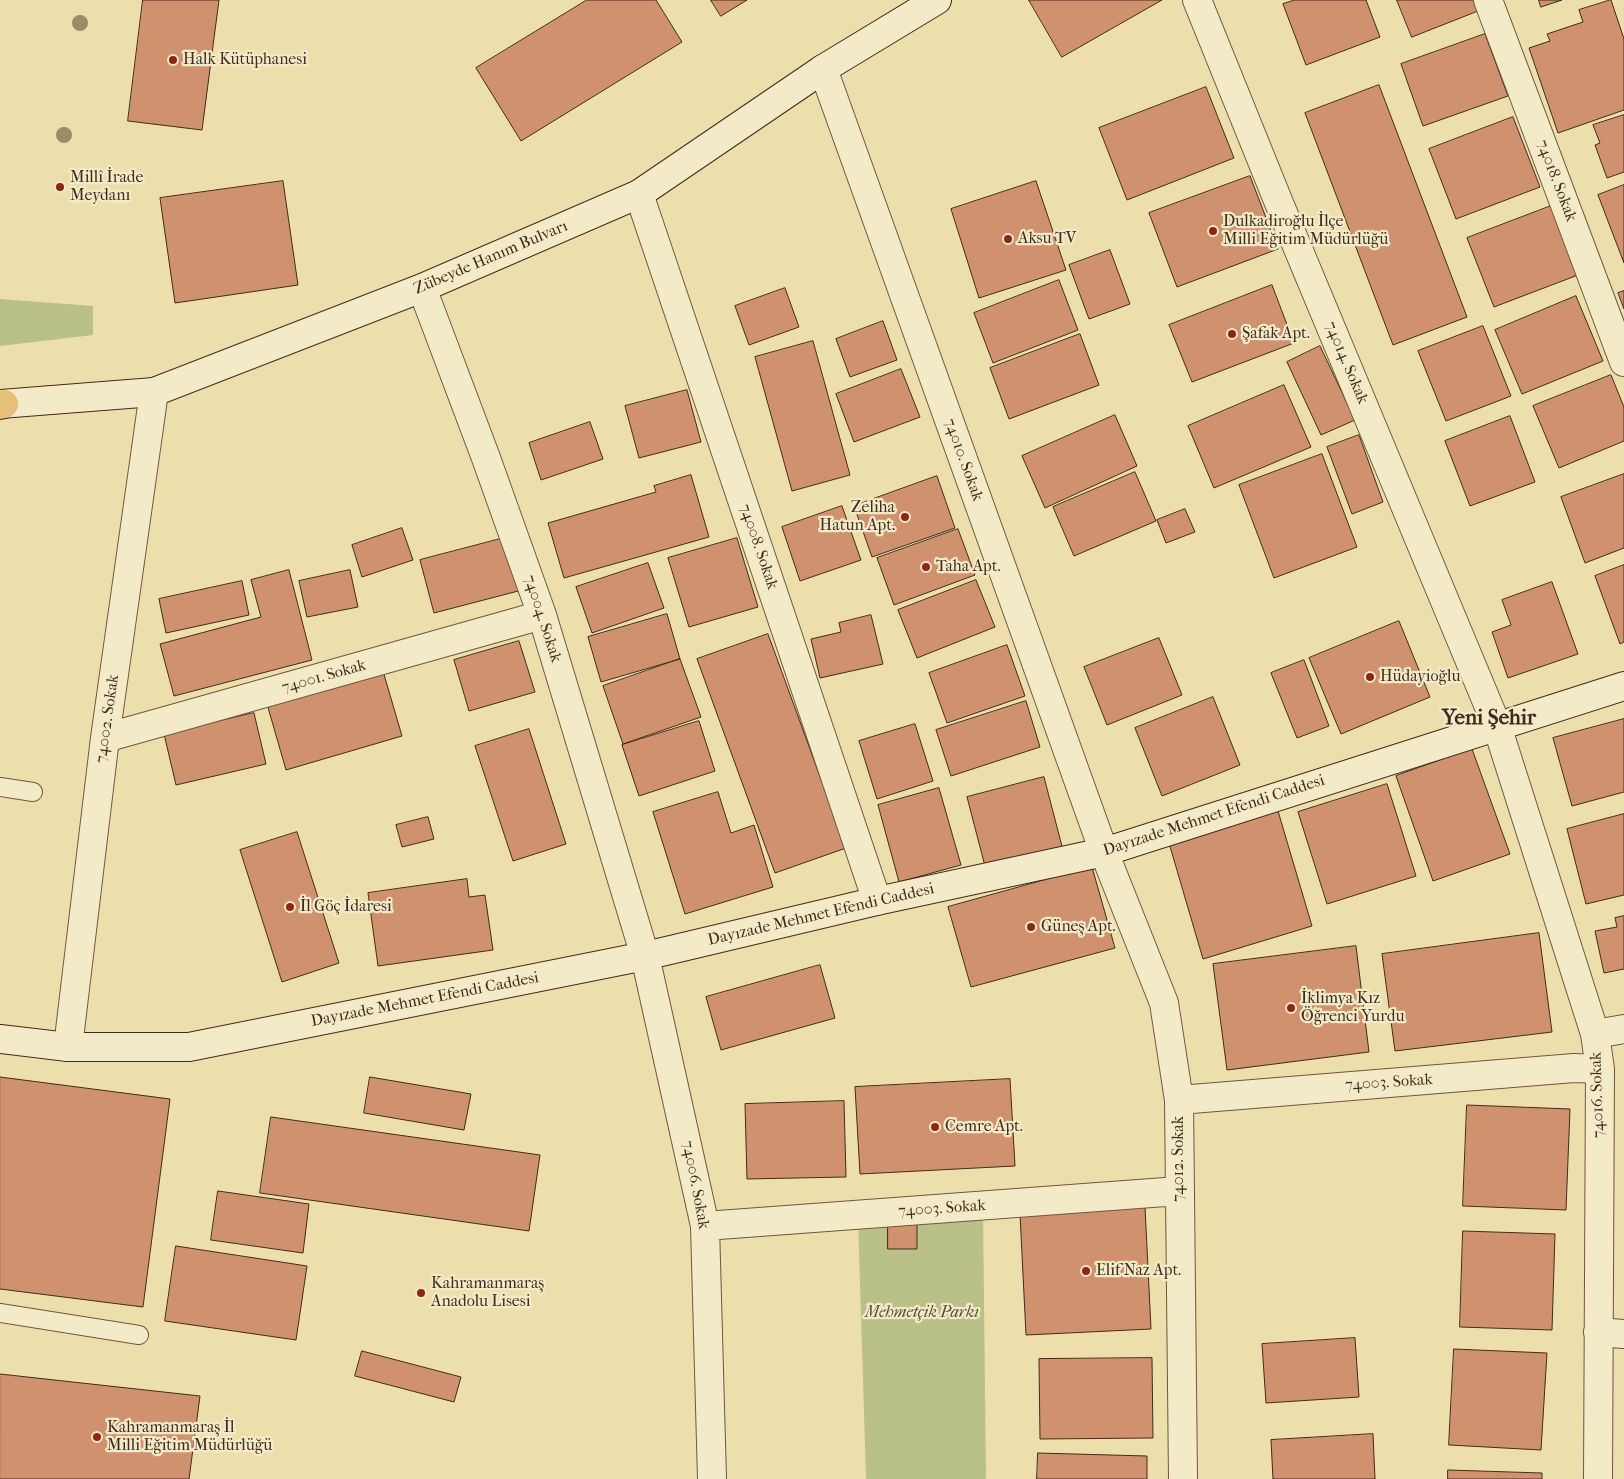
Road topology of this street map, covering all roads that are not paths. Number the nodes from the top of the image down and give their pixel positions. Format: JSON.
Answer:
{"nodes":[{"id":1,"x":937,"y":0,"type":"edge"},
{"id":2,"x":1197,"y":0,"type":"edge"},
{"id":3,"x":1488,"y":0,"type":"edge"},
{"id":4,"x":823,"y":69,"type":"junction"},
{"id":5,"x":639,"y":194,"type":"junction"},
{"id":6,"x":422,"y":288,"type":"junction"},
{"id":7,"x":1624,"y":362,"type":"edge"},
{"id":8,"x":154,"y":392,"type":"junction"},
{"id":9,"x":1,"y":404,"type":"edge"},
{"id":10,"x":542,"y":616,"type":"junction"},
{"id":11,"x":1624,"y":686,"type":"edge"},
{"id":12,"x":1497,"y":726,"type":"junction"},
{"id":13,"x":105,"y":738,"type":"junction"},
{"id":14,"x":0,"y":787,"type":"edge"},
{"id":15,"x":33,"y":792,"type":"dead end"},
{"id":16,"x":1104,"y":852,"type":"junction"},
{"id":17,"x":877,"y":901,"type":"junction"},
{"id":18,"x":645,"y":956,"type":"junction"},
{"id":19,"x":1624,"y":1029,"type":"edge"},
{"id":20,"x":1595,"y":1034,"type":"junction"},
{"id":21,"x":0,"y":1039,"type":"edge"},
{"id":22,"x":68,"y":1047,"type":"junction"},
{"id":23,"x":1600,"y":1069,"type":"junction"},
{"id":24,"x":1178,"y":1100,"type":"junction"},
{"id":25,"x":1178,"y":1191,"type":"junction"},
{"id":26,"x":705,"y":1226,"type":"junction"},
{"id":27,"x":0,"y":1313,"type":"edge"},
{"id":28,"x":1611,"y":1333,"type":"edge"},
{"id":29,"x":139,"y":1335,"type":"dead end"},
{"id":30,"x":712,"y":1479,"type":"edge"},
{"id":31,"x":1183,"y":1479,"type":"edge"},
{"id":32,"x":1598,"y":1479,"type":"edge"}],
"edges":[{"from":1,"to":4,"type":"street","name":"Zübeyde Hanım Bulvarı"},
{"from":2,"to":12,"type":"street","name":"74014. Sokak"},
{"from":3,"to":7,"type":"street","name":"74018. Sokak"},
{"from":4,"to":5,"type":"street","name":"Zübeyde Hanım Bulvarı"},
{"from":4,"to":16,"type":"street","name":"74010. Sokak"},
{"from":5,"to":6,"type":"street","name":"Zübeyde Hanım Bulvarı"},
{"from":5,"to":17,"type":"street","name":"74008. Sokak"},
{"from":6,"to":8,"type":"street","name":"Zübeyde Hanım Bulvarı"},
{"from":6,"to":10,"type":"street","name":"74004. Sokak"},
{"from":8,"to":9,"type":"street","name":"Zübeyde Hanım Bulvarı"},
{"from":8,"to":13,"type":"street","name":"74002. Sokak"},
{"from":10,"to":13,"type":"street","name":"74001. Sokak"},
{"from":10,"to":18,"type":"street","name":"74004. Sokak"},
{"from":11,"to":12,"type":"street","name":"Dayızade Mehmet Efendi Caddesi"},
{"from":12,"to":16,"type":"street","name":"Dayızade Mehmet Efendi Caddesi"},
{"from":12,"to":20,"type":"street","name":"74016. Sokak"},
{"from":13,"to":22,"type":"street","name":"74002. Sokak"},
{"from":14,"to":15,"type":"lane"},
{"from":16,"to":17,"type":"street","name":"Dayızade Mehmet Efendi Caddesi"},
{"from":16,"to":24,"type":"street","name":"74012. Sokak"},
{"from":17,"to":18,"type":"street","name":"Dayızade Mehmet Efendi Caddesi"},
{"from":18,"to":22,"type":"street","name":"Dayızade Mehmet Efendi Caddesi"},
{"from":18,"to":26,"type":"street","name":"74006. Sokak"},
{"from":19,"to":20,"type":"street"},
{"from":20,"to":23,"type":"street","name":"74016. Sokak"},
{"from":21,"to":22,"type":"street","name":"Dayızade Mehmet Efendi Caddesi"},
{"from":23,"to":24,"type":"street","name":"74003. Sokak"},
{"from":23,"to":28,"type":"street","name":"74016. Sokak"},
{"from":24,"to":25,"type":"street","name":"74012. Sokak"},
{"from":25,"to":26,"type":"street","name":"74003. Sokak"},
{"from":25,"to":31,"type":"street","name":"74012. Sokak"},
{"from":26,"to":30,"type":"street","name":"74006. Sokak"},
{"from":27,"to":29,"type":"lane"},
{"from":28,"to":32,"type":"street","name":"74016. Sokak"}]}
